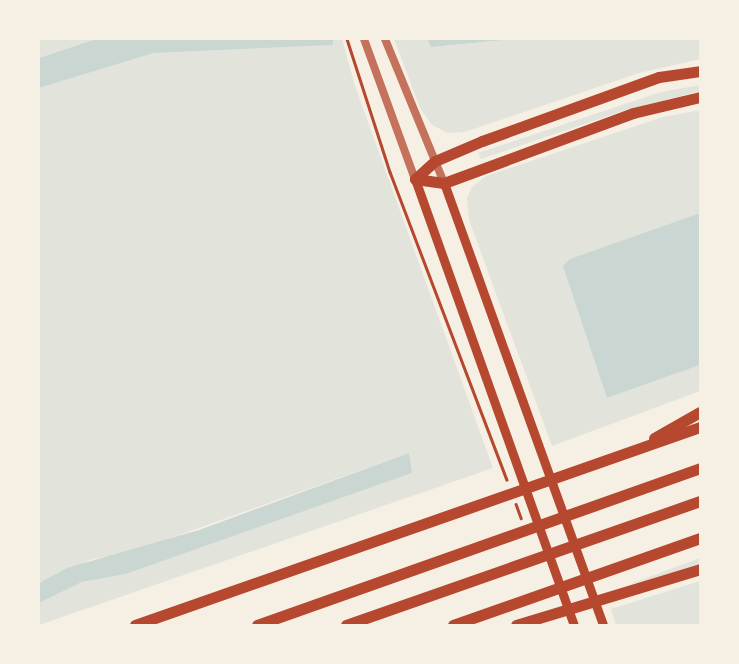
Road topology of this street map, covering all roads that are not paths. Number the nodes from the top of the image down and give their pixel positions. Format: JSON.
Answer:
{"nodes":[{"id":1,"x":364,"y":39,"type":"edge"},
{"id":2,"x":385,"y":39,"type":"edge"},
{"id":3,"x":700,"y":71,"type":"edge"},
{"id":4,"x":700,"y":96,"type":"edge"},
{"id":5,"x":435,"y":161,"type":"junction"},
{"id":6,"x":415,"y":179,"type":"junction"},
{"id":7,"x":444,"y":183,"type":"junction"},
{"id":8,"x":700,"y":412,"type":"edge"},
{"id":9,"x":700,"y":427,"type":"edge"},
{"id":10,"x":624,"y":454,"type":"junction"},
{"id":11,"x":700,"y":468,"type":"edge"},
{"id":12,"x":700,"y":501,"type":"edge"},
{"id":13,"x":700,"y":538,"type":"edge"},
{"id":14,"x":700,"y":569,"type":"edge"},
{"id":15,"x":135,"y":625,"type":"edge"},
{"id":16,"x":257,"y":625,"type":"edge"},
{"id":17,"x":346,"y":625,"type":"edge"},
{"id":18,"x":453,"y":625,"type":"edge"},
{"id":19,"x":516,"y":625,"type":"edge"},
{"id":20,"x":574,"y":625,"type":"edge"},
{"id":21,"x":603,"y":625,"type":"edge"}],
"edges":[{"from":1,"to":6,"type":"street"},
{"from":2,"to":5,"type":"street"},
{"from":3,"to":5,"type":"highway"},
{"from":4,"to":7,"type":"highway"},
{"from":5,"to":6,"type":"highway"},
{"from":5,"to":7,"type":"street"},
{"from":6,"to":7,"type":"highway"},
{"from":6,"to":20,"type":"main road"},
{"from":7,"to":21,"type":"main road"},
{"from":8,"to":10,"type":"highway"},
{"from":9,"to":10,"type":"highway"},
{"from":10,"to":15,"type":"highway"},
{"from":11,"to":16,"type":"highway"},
{"from":12,"to":17,"type":"highway"},
{"from":13,"to":18,"type":"highway"},
{"from":14,"to":19,"type":"highway"}]}
